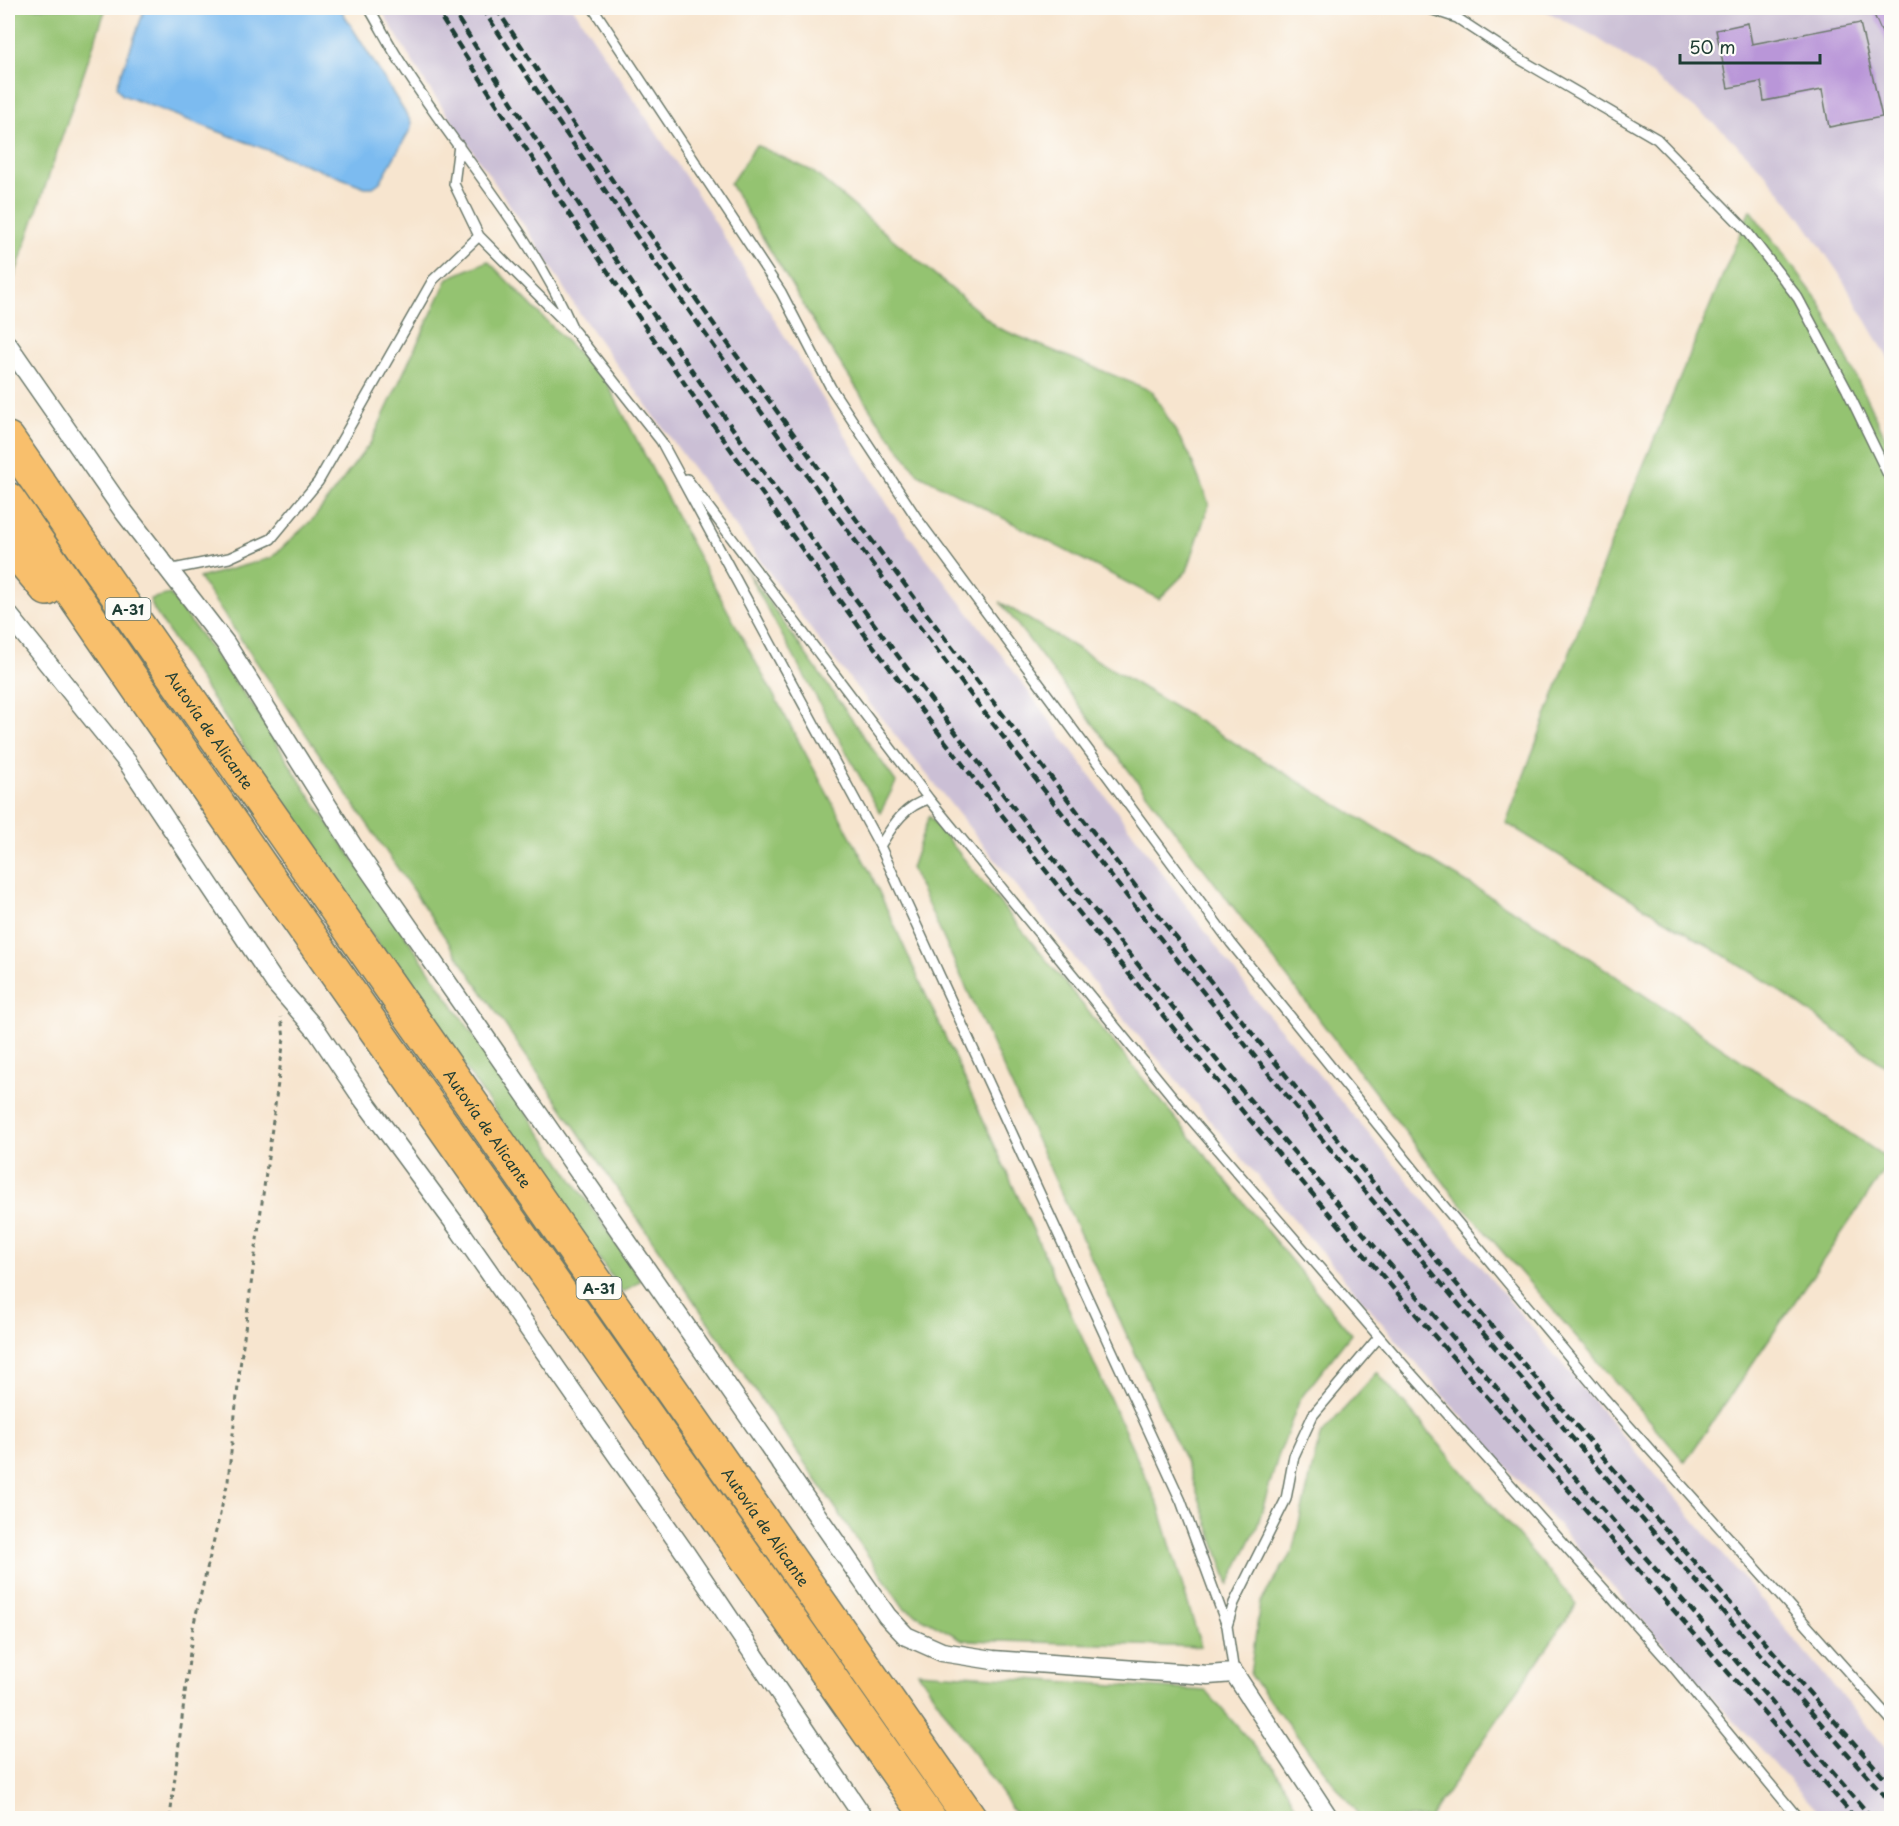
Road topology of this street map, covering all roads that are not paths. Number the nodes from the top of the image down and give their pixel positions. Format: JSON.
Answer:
{"nodes":[{"id":1,"x":369,"y":8,"type":"edge"},
{"id":2,"x":593,"y":8,"type":"edge"},
{"id":3,"x":1427,"y":8,"type":"edge"},
{"id":4,"x":1458,"y":8,"type":"edge"},
{"id":5,"x":1457,"y":18,"type":"junction"},
{"id":6,"x":459,"y":145,"type":"junction"},
{"id":7,"x":479,"y":236,"type":"junction"},
{"id":8,"x":574,"y":332,"type":"junction"},
{"id":9,"x":8,"y":345,"type":"edge"},
{"id":10,"x":8,"y":411,"type":"edge"},
{"id":11,"x":665,"y":449,"type":"junction"},
{"id":12,"x":16,"y":450,"type":"edge"},
{"id":13,"x":1892,"y":483,"type":"edge"},
{"id":14,"x":8,"y":499,"type":"edge"},
{"id":15,"x":8,"y":543,"type":"edge"},
{"id":16,"x":167,"y":570,"type":"junction"},
{"id":17,"x":8,"y":614,"type":"edge"},
{"id":18,"x":112,"y":650,"type":"junction"},
{"id":19,"x":929,"y":799,"type":"junction"},
{"id":20,"x":880,"y":846,"type":"junction"},
{"id":21,"x":1380,"y":1337,"type":"junction"},
{"id":22,"x":1227,"y":1626,"type":"junction"},
{"id":23,"x":1234,"y":1672,"type":"junction"},
{"id":24,"x":1892,"y":1721,"type":"edge"},
{"id":25,"x":864,"y":1818,"type":"edge"},
{"id":26,"x":929,"y":1818,"type":"edge"},
{"id":27,"x":969,"y":1818,"type":"edge"},
{"id":28,"x":1329,"y":1818,"type":"edge"},
{"id":29,"x":1798,"y":1818,"type":"edge"}],
"edges":[{"from":1,"to":6,"type":"lane"},
{"from":2,"to":24,"type":"lane"},
{"from":3,"to":5,"type":"lane"},
{"from":4,"to":5,"type":"lane"},
{"from":5,"to":13,"type":"lane"},
{"from":6,"to":7,"type":"lane"},
{"from":6,"to":8,"type":"lane"},
{"from":7,"to":8,"type":"lane"},
{"from":7,"to":16,"type":"lane"},
{"from":8,"to":11,"type":"lane"},
{"from":9,"to":16,"type":"street"},
{"from":10,"to":12,"type":"highway","name":"Autovía de Alicante"},
{"from":11,"to":19,"type":"lane"},
{"from":11,"to":20,"type":"lane"},
{"from":12,"to":27,"type":"highway","name":"Autovía de Alicante","number":"A-31"},
{"from":14,"to":18,"type":"highway","number":"A-31"},
{"from":15,"to":18,"type":"highway"},
{"from":16,"to":23,"type":"street"},
{"from":17,"to":25,"type":"street"},
{"from":18,"to":26,"type":"highway","number":"A-31"},
{"from":19,"to":20,"type":"lane"},
{"from":19,"to":21,"type":"lane"},
{"from":20,"to":22,"type":"lane"},
{"from":21,"to":22,"type":"lane"},
{"from":21,"to":29,"type":"lane"},
{"from":22,"to":23,"type":"lane"},
{"from":23,"to":28,"type":"street"}]}
